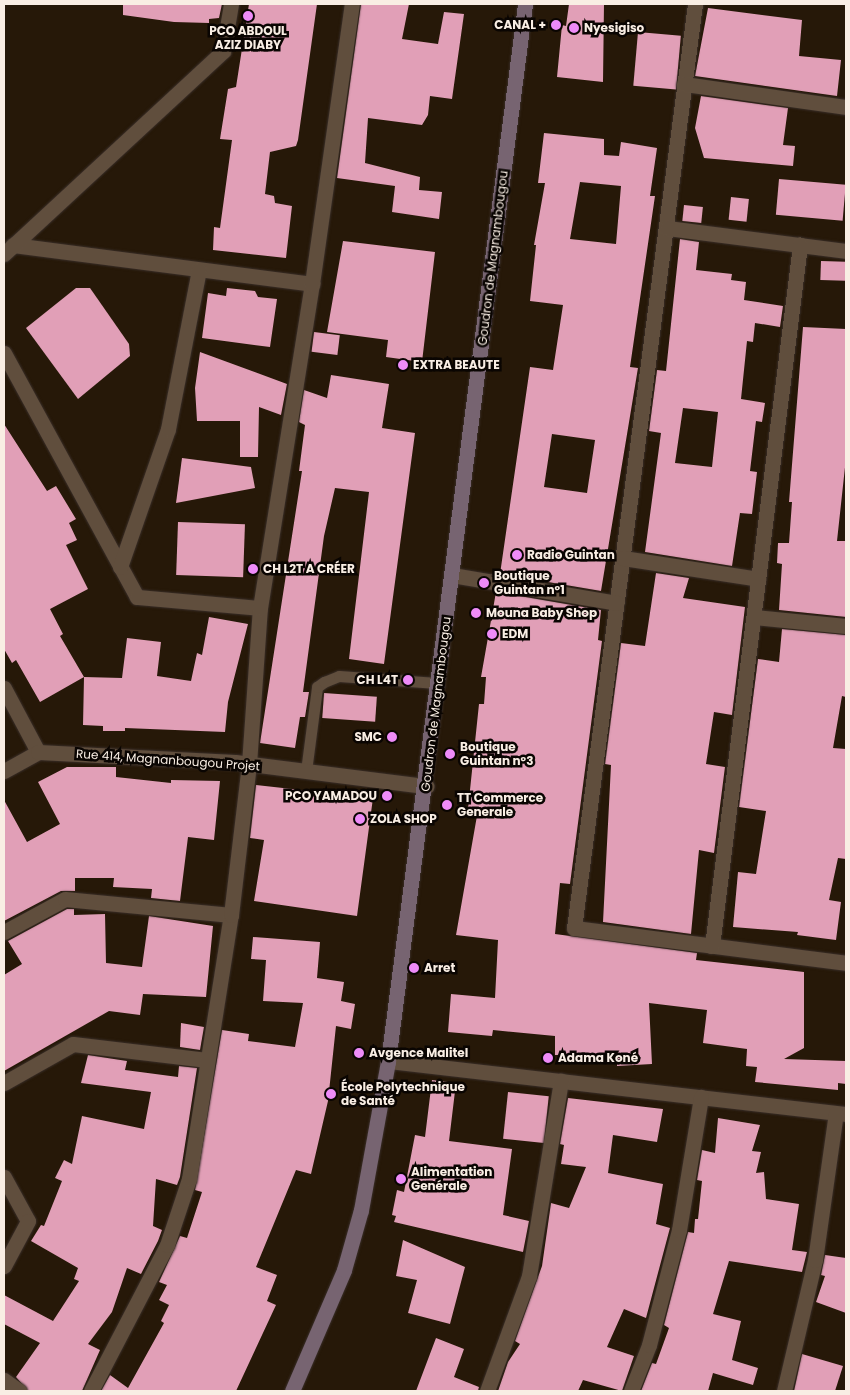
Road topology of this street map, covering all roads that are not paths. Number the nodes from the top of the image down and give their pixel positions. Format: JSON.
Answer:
{"nodes":[{"id":1,"x":231,"y":4,"type":"edge"},
{"id":2,"x":352,"y":4,"type":"edge"},
{"id":3,"x":525,"y":4,"type":"edge"},
{"id":4,"x":695,"y":4,"type":"edge"},
{"id":5,"x":684,"y":84,"type":"junction"},
{"id":6,"x":846,"y":107,"type":"edge"},
{"id":7,"x":667,"y":228,"type":"junction"},
{"id":8,"x":800,"y":245,"type":"junction"},
{"id":9,"x":8,"y":250,"type":"edge"},
{"id":10,"x":846,"y":250,"type":"edge"},
{"id":11,"x":199,"y":270,"type":"junction"},
{"id":12,"x":312,"y":284,"type":"junction"},
{"id":13,"x":4,"y":353,"type":"edge"},
{"id":14,"x":623,"y":558,"type":"junction"},
{"id":15,"x":120,"y":567,"type":"junction"},
{"id":16,"x":452,"y":575,"type":"junction"},
{"id":17,"x":758,"y":579,"type":"junction"},
{"id":18,"x":617,"y":602,"type":"junction"},
{"id":19,"x":260,"y":608,"type":"junction"},
{"id":20,"x":754,"y":617,"type":"junction"},
{"id":21,"x":846,"y":626,"type":"edge"},
{"id":22,"x":437,"y":683,"type":"junction"},
{"id":23,"x":4,"y":688,"type":"edge"},
{"id":24,"x":38,"y":752,"type":"junction"},
{"id":25,"x":249,"y":764,"type":"junction"},
{"id":26,"x":4,"y":771,"type":"edge"},
{"id":27,"x":306,"y":771,"type":"junction"},
{"id":28,"x":426,"y":786,"type":"junction"},
{"id":29,"x":232,"y":915,"type":"junction"},
{"id":30,"x":4,"y":932,"type":"edge"},
{"id":31,"x":712,"y":946,"type":"junction"},
{"id":32,"x":846,"y":963,"type":"edge"},
{"id":33,"x":207,"y":1060,"type":"junction"},
{"id":34,"x":388,"y":1061,"type":"junction"},
{"id":35,"x":561,"y":1081,"type":"junction"},
{"id":36,"x":4,"y":1083,"type":"edge"},
{"id":37,"x":700,"y":1097,"type":"junction"},
{"id":38,"x":841,"y":1113,"type":"edge"},
{"id":39,"x":4,"y":1177,"type":"edge"},
{"id":40,"x":4,"y":1266,"type":"edge"},
{"id":41,"x":4,"y":1380,"type":"edge"},
{"id":42,"x":19,"y":1391,"type":"edge"},
{"id":43,"x":90,"y":1391,"type":"edge"},
{"id":44,"x":292,"y":1391,"type":"edge"},
{"id":45,"x":487,"y":1391,"type":"edge"},
{"id":46,"x":631,"y":1391,"type":"edge"},
{"id":47,"x":784,"y":1391,"type":"edge"}],
"edges":[{"from":1,"to":9,"type":"street"},
{"from":2,"to":12,"type":"street"},
{"from":3,"to":16,"type":"street","name":"Goudron de Magnambougou"},
{"from":4,"to":5,"type":"street"},
{"from":5,"to":6,"type":"street"},
{"from":5,"to":7,"type":"street"},
{"from":7,"to":8,"type":"street"},
{"from":7,"to":14,"type":"street"},
{"from":8,"to":10,"type":"street"},
{"from":8,"to":17,"type":"street"},
{"from":9,"to":11,"type":"street"},
{"from":11,"to":12,"type":"street"},
{"from":11,"to":15,"type":"street"},
{"from":12,"to":19,"type":"street"},
{"from":13,"to":15,"type":"street"},
{"from":14,"to":17,"type":"street"},
{"from":14,"to":18,"type":"street"},
{"from":15,"to":19,"type":"street"},
{"from":16,"to":18,"type":"street"},
{"from":16,"to":22,"type":"street","name":"Goudron de Magnambougou"},
{"from":17,"to":20,"type":"street"},
{"from":18,"to":31,"type":"street"},
{"from":19,"to":25,"type":"street"},
{"from":20,"to":21,"type":"street"},
{"from":20,"to":31,"type":"street"},
{"from":22,"to":27,"type":"lane"},
{"from":22,"to":28,"type":"street","name":"Goudron de Magnambougou"},
{"from":23,"to":24,"type":"street"},
{"from":24,"to":25,"type":"street","name":"Rue 414, Magnanbougou Projet"},
{"from":24,"to":26,"type":"street"},
{"from":25,"to":27,"type":"street","name":"Rue 414, Magnanbougou Projet"},
{"from":25,"to":29,"type":"street"},
{"from":27,"to":28,"type":"street","name":"Rue 414, Magnanbougou Projet"},
{"from":28,"to":34,"type":"street","name":"Goudron de Magnambougou"},
{"from":29,"to":30,"type":"street"},
{"from":29,"to":33,"type":"street"},
{"from":31,"to":32,"type":"street"},
{"from":33,"to":36,"type":"street"},
{"from":33,"to":43,"type":"street"},
{"from":34,"to":35,"type":"street"},
{"from":34,"to":44,"type":"street","name":"Goudron de Magnambougou"},
{"from":35,"to":37,"type":"street"},
{"from":35,"to":45,"type":"street"},
{"from":37,"to":38,"type":"street"},
{"from":37,"to":46,"type":"street"},
{"from":38,"to":47,"type":"street"},
{"from":39,"to":40,"type":"street"},
{"from":41,"to":42,"type":"street"}]}
